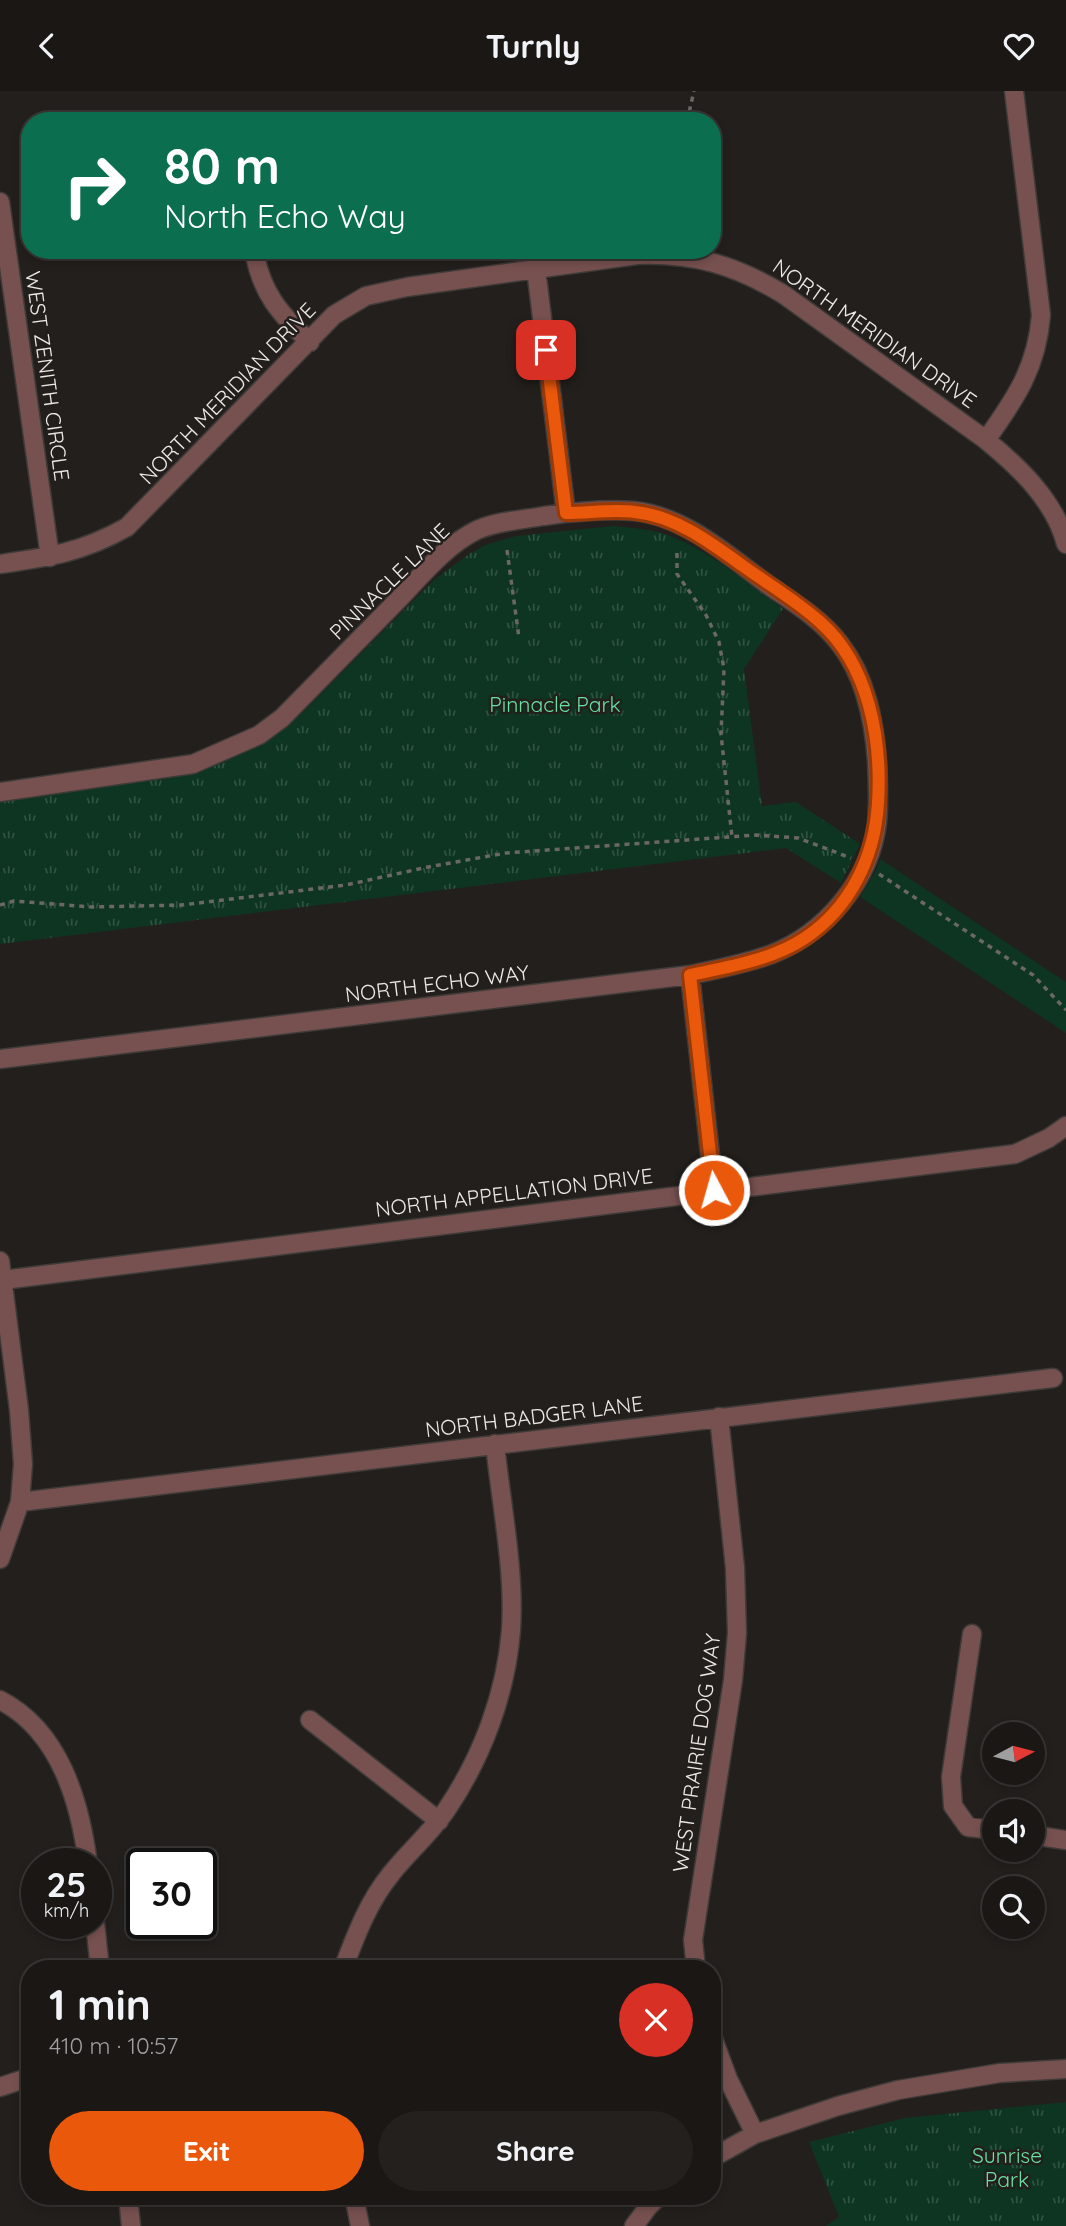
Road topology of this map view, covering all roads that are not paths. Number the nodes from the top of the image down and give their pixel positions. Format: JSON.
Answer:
{"nodes":[{"id":1,"x":1014,"y":91,"type":"edge"},
{"id":2,"x":0,"y":202,"type":"edge"},
{"id":3,"x":256,"y":259,"type":"edge"},
{"id":4,"x":615,"y":259,"type":"edge"},
{"id":5,"x":699,"y":259,"type":"edge"},
{"id":6,"x":536,"y":269,"type":"junction"},
{"id":7,"x":310,"y":342,"type":"junction"},
{"id":8,"x":986,"y":440,"type":"junction"},
{"id":9,"x":566,"y":513,"type":"junction"},
{"id":10,"x":1066,"y":544,"type":"edge"},
{"id":11,"x":50,"y":557,"type":"junction"},
{"id":12,"x":0,"y":564,"type":"edge"},
{"id":13,"x":0,"y":792,"type":"edge"},
{"id":14,"x":853,"y":887,"type":"joint"},
{"id":15,"x":690,"y":975,"type":"junction"},
{"id":16,"x":0,"y":1059,"type":"edge"},
{"id":17,"x":1066,"y":1126,"type":"edge"},
{"id":18,"x":714,"y":1190,"type":"junction"},
{"id":19,"x":0,"y":1261,"type":"edge"},
{"id":20,"x":2,"y":1280,"type":"junction"},
{"id":21,"x":1053,"y":1378,"type":"dead end"},
{"id":22,"x":719,"y":1417,"type":"junction"},
{"id":23,"x":495,"y":1444,"type":"junction"},
{"id":24,"x":20,"y":1502,"type":"junction"},
{"id":25,"x":0,"y":1559,"type":"edge"},
{"id":26,"x":972,"y":1634,"type":"dead end"},
{"id":27,"x":0,"y":1700,"type":"edge"},
{"id":28,"x":310,"y":1720,"type":"dead end"},
{"id":29,"x":439,"y":1821,"type":"junction"},
{"id":30,"x":982,"y":1829,"type":"edge"},
{"id":31,"x":1045,"y":1837,"type":"edge"},
{"id":32,"x":1066,"y":1840,"type":"edge"},
{"id":33,"x":86,"y":1848,"type":"edge"},
{"id":34,"x":97,"y":1939,"type":"edge"},
{"id":35,"x":99,"y":1960,"type":"edge"},
{"id":36,"x":346,"y":1960,"type":"edge"},
{"id":37,"x":695,"y":1960,"type":"edge"},
{"id":38,"x":721,"y":2060,"type":"edge"},
{"id":39,"x":1066,"y":2069,"type":"edge"},
{"id":40,"x":21,"y":2080,"type":"edge"},
{"id":41,"x":0,"y":2087,"type":"edge"},
{"id":42,"x":755,"y":2134,"type":"junction"},
{"id":43,"x":721,"y":2153,"type":"edge"},
{"id":44,"x":129,"y":2205,"type":"edge"},
{"id":45,"x":356,"y":2205,"type":"edge"},
{"id":46,"x":651,"y":2205,"type":"edge"},
{"id":47,"x":131,"y":2226,"type":"edge"},
{"id":48,"x":360,"y":2226,"type":"edge"},
{"id":49,"x":634,"y":2226,"type":"edge"}],
"edges":[{"from":1,"to":8,"type":"street"},
{"from":2,"to":11,"type":"street","name":"WEST ZENITH CIRCLE"},
{"from":3,"to":7,"type":"street"},
{"from":4,"to":6,"type":"street","name":"NORTH MERIDIAN DRIVE"},
{"from":5,"to":8,"type":"street","name":"NORTH MERIDIAN DRIVE"},
{"from":6,"to":7,"type":"street","name":"NORTH MERIDIAN DRIVE"},
{"from":6,"to":9,"type":"street"},
{"from":7,"to":11,"type":"street","name":"NORTH MERIDIAN DRIVE"},
{"from":8,"to":10,"type":"street","name":"NORTH MERIDIAN DRIVE"},
{"from":9,"to":13,"type":"street","name":"PINNACLE LANE"},
{"from":9,"to":14,"type":"street","name":"PINNACLE LANE"},
{"from":11,"to":12,"type":"street","name":"NORTH MERIDIAN DRIVE"},
{"from":14,"to":15,"type":"street","name":"NORTH ECHO WAY"},
{"from":15,"to":16,"type":"street","name":"NORTH ECHO WAY"},
{"from":15,"to":18,"type":"street"},
{"from":17,"to":18,"type":"street","name":"NORTH APPELLATION DRIVE"},
{"from":18,"to":20,"type":"street","name":"NORTH APPELLATION DRIVE"},
{"from":19,"to":20,"type":"street"},
{"from":20,"to":24,"type":"street"},
{"from":21,"to":22,"type":"street","name":"NORTH BADGER LANE"},
{"from":22,"to":23,"type":"street","name":"NORTH BADGER LANE"},
{"from":22,"to":37,"type":"street","name":"WEST PRAIRIE DOG WAY"},
{"from":23,"to":24,"type":"street","name":"NORTH BADGER LANE"},
{"from":23,"to":29,"type":"street"},
{"from":24,"to":25,"type":"street"},
{"from":26,"to":30,"type":"street"},
{"from":27,"to":33,"type":"street"},
{"from":28,"to":29,"type":"street"},
{"from":29,"to":36,"type":"street"},
{"from":31,"to":32,"type":"street"},
{"from":34,"to":35,"type":"street"},
{"from":38,"to":42,"type":"street"},
{"from":39,"to":42,"type":"street"},
{"from":40,"to":41,"type":"street"},
{"from":42,"to":43,"type":"street"},
{"from":44,"to":47,"type":"street"},
{"from":45,"to":48,"type":"street"},
{"from":46,"to":49,"type":"street"}]}
